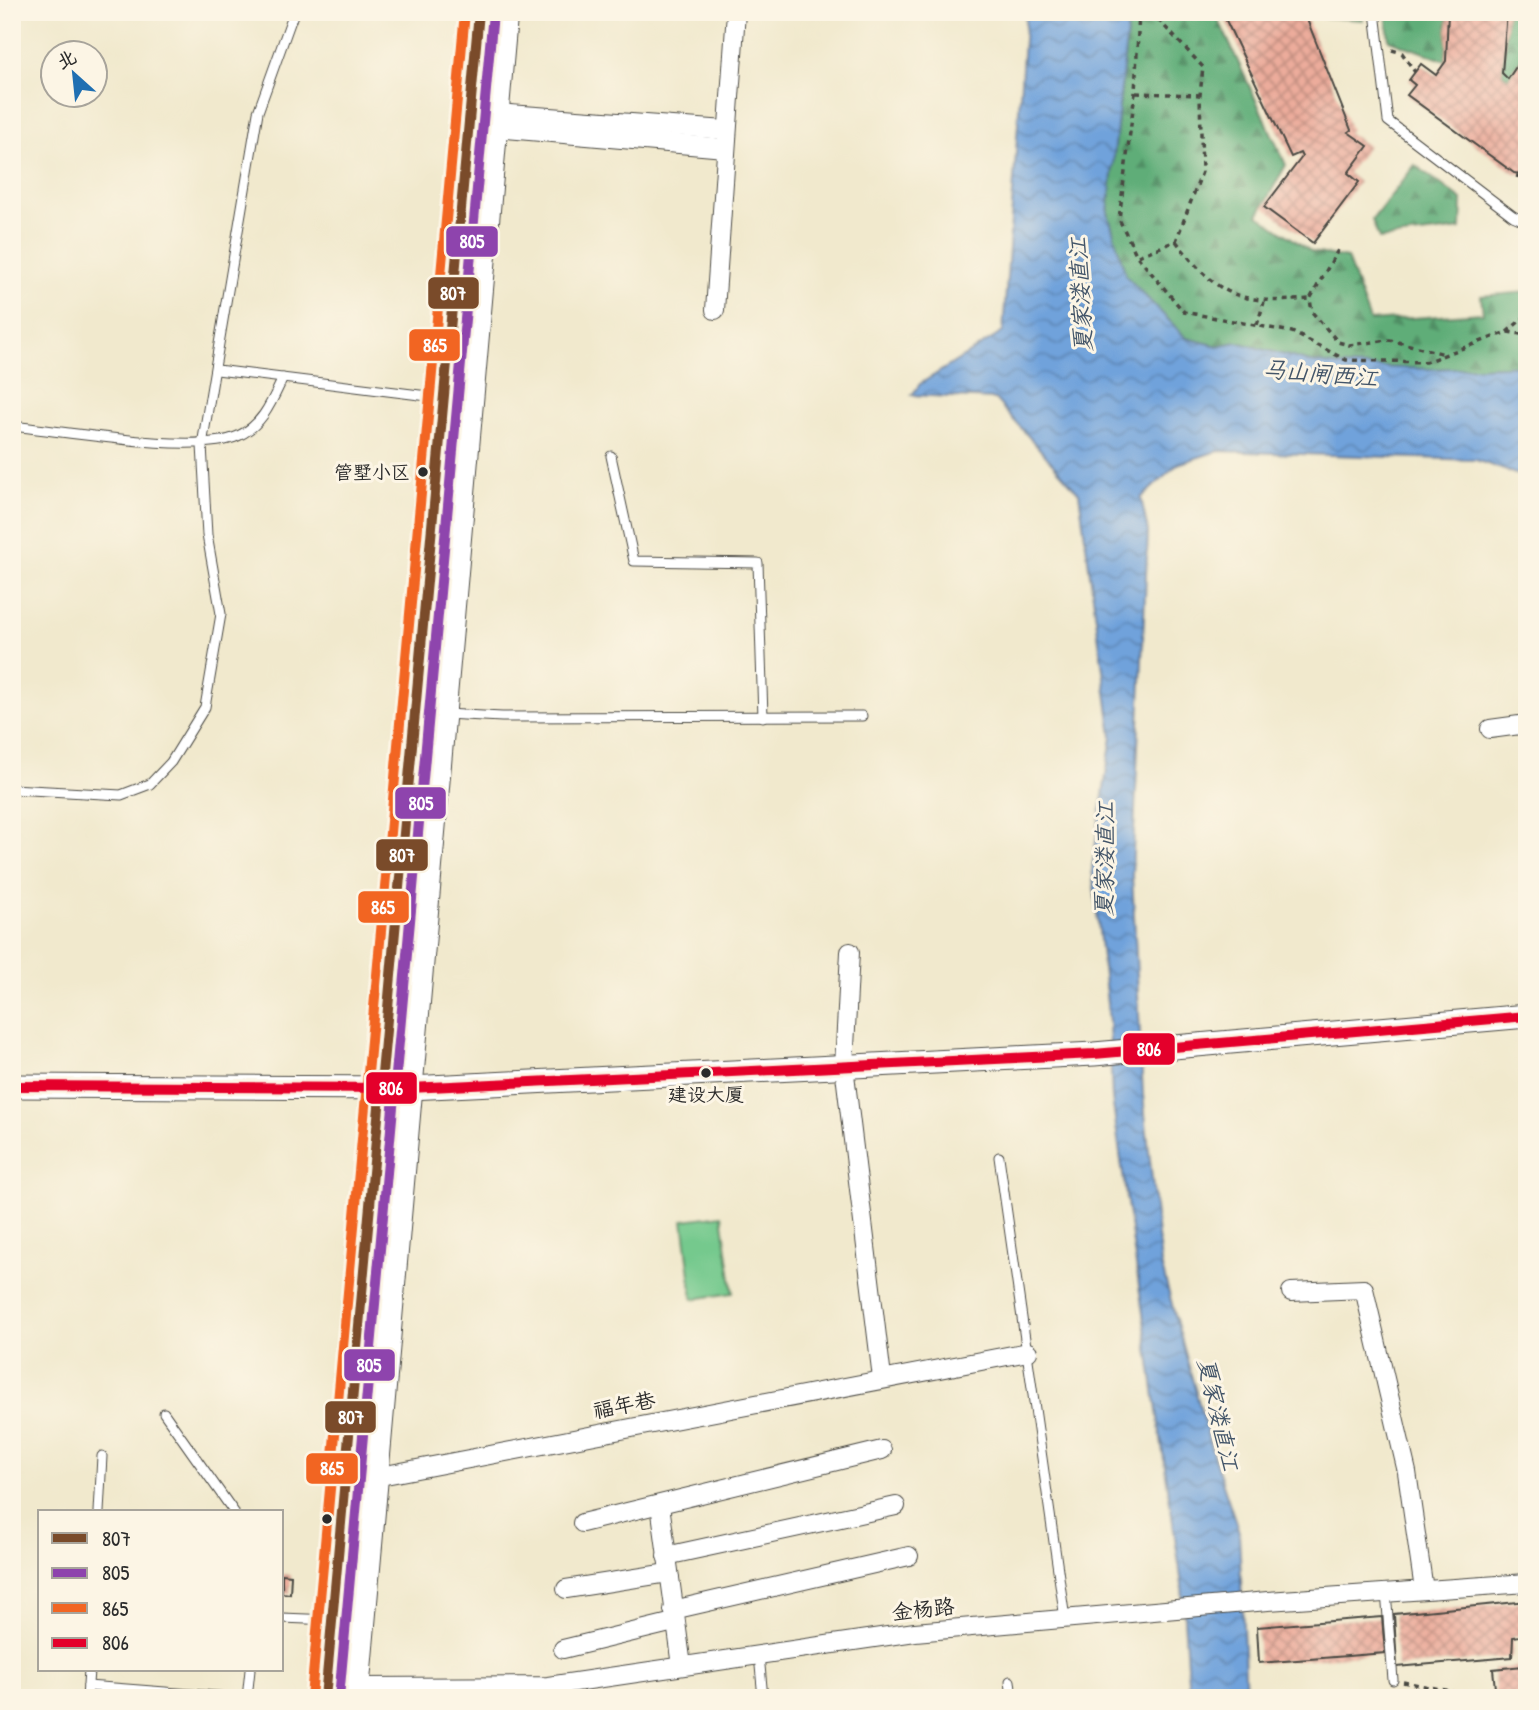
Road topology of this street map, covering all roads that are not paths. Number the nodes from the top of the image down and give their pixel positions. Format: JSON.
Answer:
{"nodes":[{"id":1,"x":294,"y":12,"type":"edge"},
{"id":2,"x":479,"y":12,"type":"edge"},
{"id":3,"x":506,"y":12,"type":"edge"},
{"id":4,"x":736,"y":12,"type":"edge"},
{"id":5,"x":1375,"y":12,"type":"edge"},
{"id":6,"x":496,"y":120,"type":"junction"},
{"id":7,"x":726,"y":130,"type":"junction"},
{"id":8,"x":725,"y":148,"type":"junction"},
{"id":9,"x":1527,"y":222,"type":"edge"},
{"id":10,"x":715,"y":310,"type":"dead end"},
{"id":11,"x":217,"y":370,"type":"junction"},
{"id":12,"x":283,"y":378,"type":"junction"},
{"id":13,"x":444,"y":398,"type":"junction"},
{"id":14,"x":12,"y":426,"type":"edge"},
{"id":15,"x":202,"y":445,"type":"junction"},
{"id":16,"x":611,"y":456,"type":"dead end"},
{"id":17,"x":443,"y":714,"type":"junction"},
{"id":18,"x":862,"y":716,"type":"dead end"},
{"id":19,"x":763,"y":717,"type":"junction"},
{"id":20,"x":1527,"y":724,"type":"edge"},
{"id":21,"x":1490,"y":729,"type":"dead end"},
{"id":22,"x":12,"y":789,"type":"edge"},
{"id":23,"x":850,"y":952,"type":"dead end"},
{"id":24,"x":1527,"y":1016,"type":"edge"},
{"id":25,"x":844,"y":1066,"type":"junction"},
{"id":26,"x":12,"y":1086,"type":"edge"},
{"id":27,"x":381,"y":1087,"type":"junction"},
{"id":28,"x":410,"y":1088,"type":"junction"},
{"id":29,"x":999,"y":1157,"type":"dead end"},
{"id":30,"x":1291,"y":1292,"type":"dead end"},
{"id":31,"x":1028,"y":1352,"type":"junction"},
{"id":32,"x":882,"y":1378,"type":"junction"},
{"id":33,"x":164,"y":1413,"type":"dead end"},
{"id":34,"x":882,"y":1450,"type":"dead end"},
{"id":35,"x":102,"y":1456,"type":"dead end"},
{"id":36,"x":375,"y":1477,"type":"junction"},
{"id":37,"x":660,"y":1505,"type":"junction"},
{"id":38,"x":896,"y":1506,"type":"dead end"},
{"id":39,"x":99,"y":1510,"type":"edge"},
{"id":40,"x":233,"y":1510,"type":"edge"},
{"id":41,"x":582,"y":1523,"type":"dead end"},
{"id":42,"x":909,"y":1556,"type":"dead end"},
{"id":43,"x":667,"y":1564,"type":"junction"},
{"id":44,"x":1527,"y":1583,"type":"edge"},
{"id":45,"x":566,"y":1589,"type":"dead end"},
{"id":46,"x":1424,"y":1590,"type":"junction"},
{"id":47,"x":1386,"y":1592,"type":"junction"},
{"id":48,"x":674,"y":1616,"type":"junction"},
{"id":49,"x":284,"y":1618,"type":"edge"},
{"id":50,"x":1065,"y":1619,"type":"junction"},
{"id":51,"x":332,"y":1620,"type":"junction"},
{"id":52,"x":563,"y":1649,"type":"dead end"},
{"id":53,"x":759,"y":1655,"type":"junction"},
{"id":54,"x":682,"y":1666,"type":"junction"},
{"id":55,"x":89,"y":1672,"type":"edge"},
{"id":56,"x":250,"y":1672,"type":"edge"},
{"id":57,"x":1393,"y":1680,"type":"road end"},
{"id":58,"x":1010,"y":1681,"type":"dead end"},
{"id":59,"x":88,"y":1686,"type":"junction"},
{"id":60,"x":326,"y":1691,"type":"edge"},
{"id":61,"x":357,"y":1692,"type":"edge"},
{"id":62,"x":87,"y":1698,"type":"edge"},
{"id":63,"x":244,"y":1698,"type":"edge"},
{"id":64,"x":763,"y":1698,"type":"edge"},
{"id":65,"x":1012,"y":1698,"type":"edge"}],
"edges":[{"from":1,"to":11,"type":"lane"},
{"from":2,"to":13,"type":"street"},
{"from":3,"to":6,"type":"street"},
{"from":4,"to":7,"type":"street"},
{"from":5,"to":9,"type":"lane"},
{"from":6,"to":7,"type":"street"},
{"from":6,"to":8,"type":"street"},
{"from":6,"to":17,"type":"street"},
{"from":7,"to":8,"type":"street"},
{"from":8,"to":10,"type":"street"},
{"from":11,"to":12,"type":"lane"},
{"from":11,"to":15,"type":"lane"},
{"from":12,"to":13,"type":"lane"},
{"from":12,"to":15,"type":"lane"},
{"from":13,"to":27,"type":"street"},
{"from":14,"to":15,"type":"lane"},
{"from":15,"to":22,"type":"lane"},
{"from":16,"to":19,"type":"lane"},
{"from":17,"to":19,"type":"lane"},
{"from":17,"to":28,"type":"street"},
{"from":18,"to":19,"type":"lane"},
{"from":20,"to":21,"type":"street"},
{"from":23,"to":25,"type":"street"},
{"from":24,"to":25,"type":"street"},
{"from":25,"to":28,"type":"street"},
{"from":25,"to":32,"type":"street"},
{"from":26,"to":27,"type":"street"},
{"from":27,"to":28,"type":"street"},
{"from":27,"to":51,"type":"street"},
{"from":28,"to":36,"type":"street"},
{"from":29,"to":31,"type":"lane"},
{"from":30,"to":46,"type":"street"},
{"from":31,"to":32,"type":"street","name":"福年巷"},
{"from":31,"to":50,"type":"lane"},
{"from":32,"to":36,"type":"street","name":"福年巷"},
{"from":33,"to":40,"type":"lane"},
{"from":34,"to":37,"type":"street"},
{"from":35,"to":39,"type":"lane"},
{"from":36,"to":61,"type":"street"},
{"from":37,"to":41,"type":"street"},
{"from":37,"to":43,"type":"street"},
{"from":38,"to":43,"type":"street"},
{"from":42,"to":48,"type":"street"},
{"from":43,"to":45,"type":"street"},
{"from":43,"to":48,"type":"street"},
{"from":44,"to":46,"type":"street","name":"金杨路"},
{"from":46,"to":47,"type":"street","name":"金杨路"},
{"from":47,"to":50,"type":"street","name":"金杨路"},
{"from":47,"to":57,"type":"lane"},
{"from":48,"to":52,"type":"street"},
{"from":48,"to":54,"type":"street"},
{"from":49,"to":51,"type":"lane"},
{"from":50,"to":53,"type":"street","name":"金杨路"},
{"from":51,"to":60,"type":"street"},
{"from":53,"to":54,"type":"street","name":"金杨路"},
{"from":53,"to":64,"type":"lane"},
{"from":54,"to":61,"type":"street","name":"金杨路"},
{"from":55,"to":59,"type":"lane"},
{"from":56,"to":63,"type":"lane"},
{"from":58,"to":65,"type":"lane"},
{"from":59,"to":62,"type":"lane"},
{"from":59,"to":63,"type":"lane"},
{"from":60,"to":61,"type":"street","name":"金杨路"}]}
